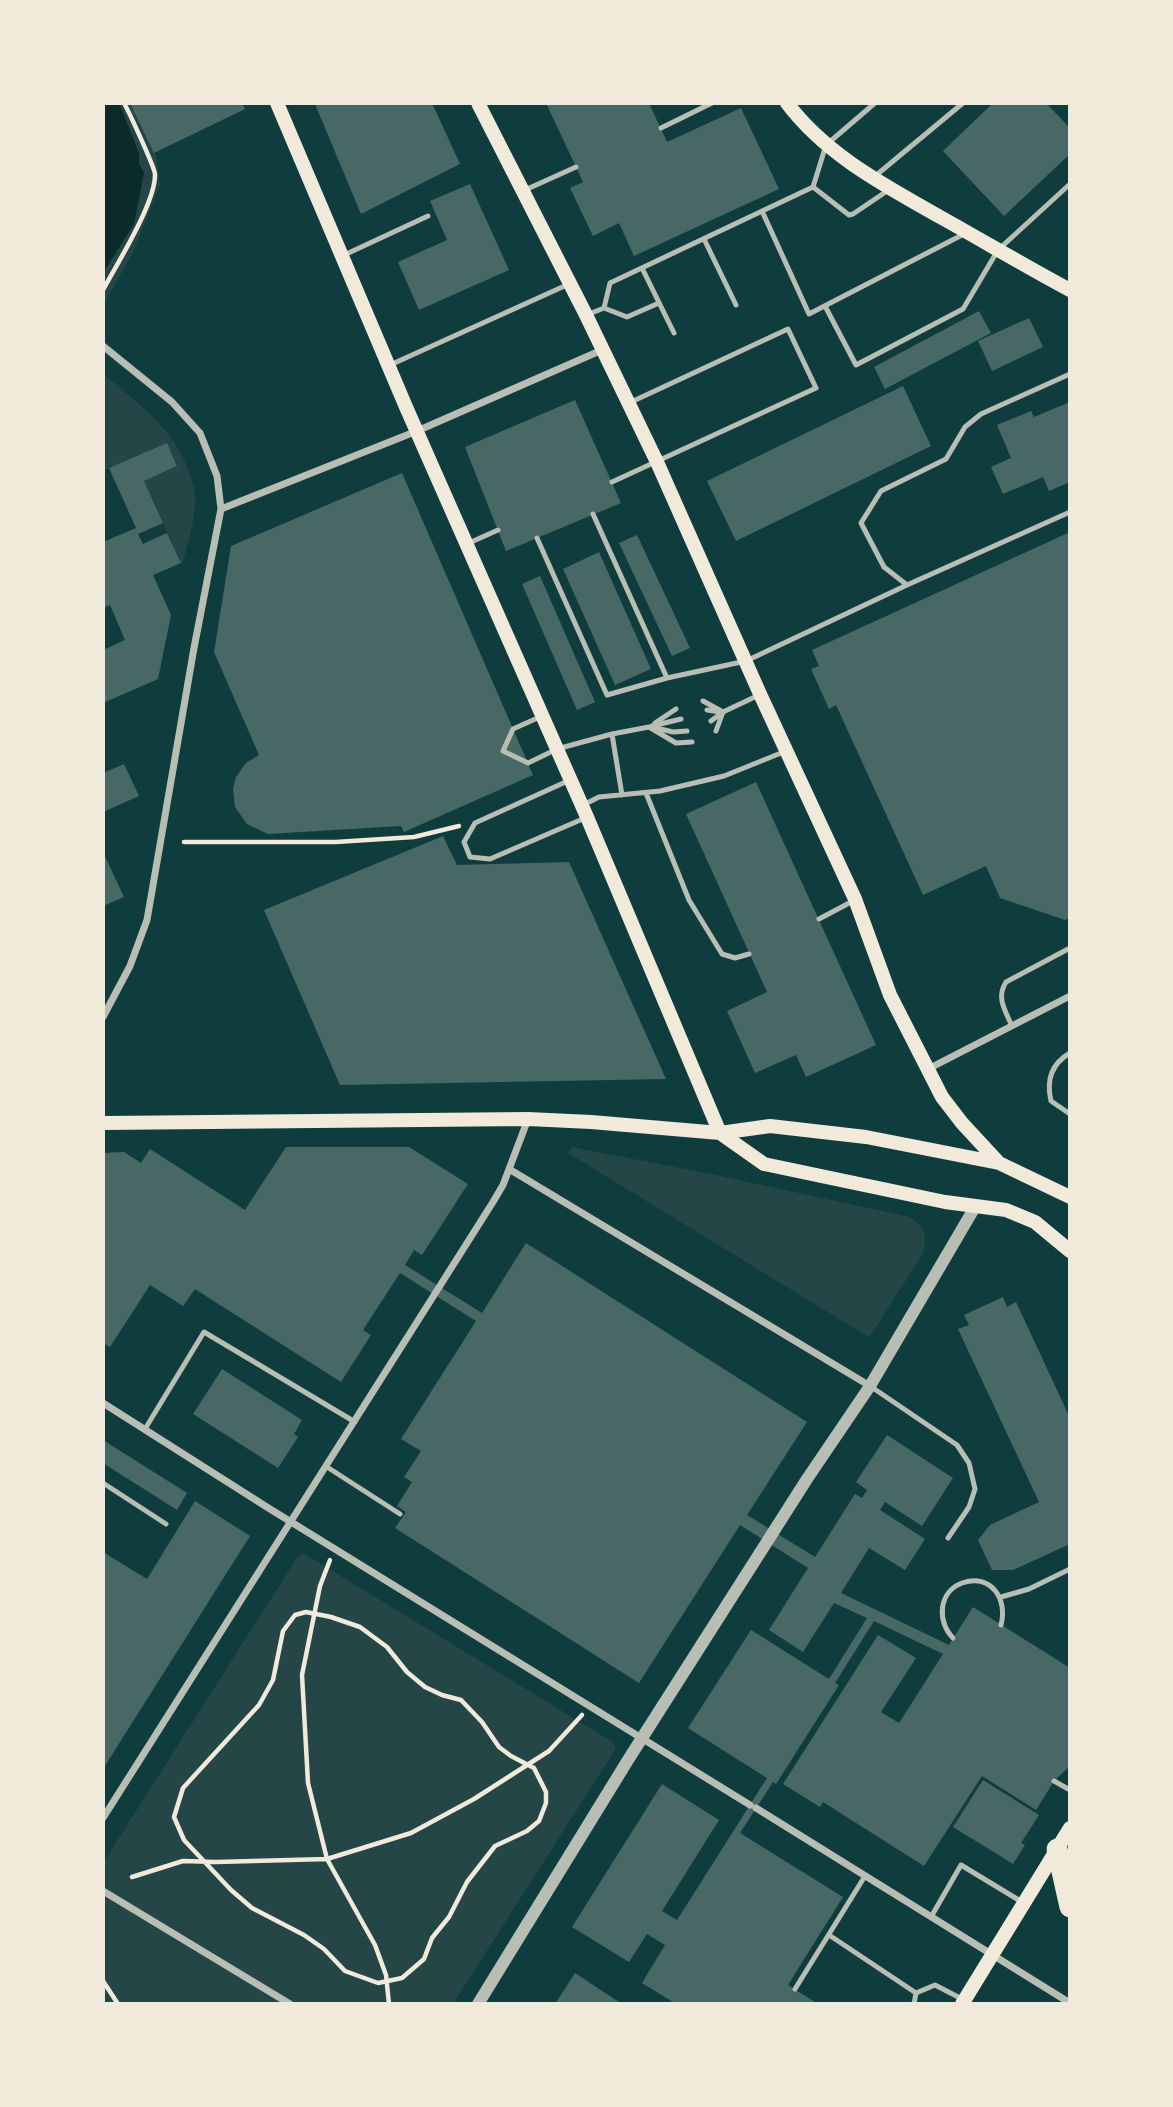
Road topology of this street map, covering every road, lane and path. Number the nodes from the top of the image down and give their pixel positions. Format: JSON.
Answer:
{"nodes":[{"id":1,"x":124,"y":103,"type":"edge"},
{"id":2,"x":278,"y":103,"type":"edge"},
{"id":3,"x":478,"y":103,"type":"edge"},
{"id":4,"x":712,"y":103,"type":"edge"},
{"id":5,"x":787,"y":103,"type":"edge"},
{"id":6,"x":875,"y":103,"type":"edge"},
{"id":7,"x":963,"y":103,"type":"edge"},
{"id":8,"x":661,"y":128,"type":"dead end"},
{"id":9,"x":826,"y":145,"type":"junction"},
{"id":10,"x":576,"y":167,"type":"dead end"},
{"id":11,"x":874,"y":177,"type":"junction"},
{"id":12,"x":1070,"y":184,"type":"edge"},
{"id":13,"x":813,"y":187,"type":"junction"},
{"id":14,"x":890,"y":188,"type":"junction"},
{"id":15,"x":522,"y":191,"type":"junction"},
{"id":16,"x":762,"y":211,"type":"junction"},
{"id":17,"x":428,"y":216,"type":"dead end"},
{"id":18,"x":968,"y":233,"type":"junction"},
{"id":19,"x":704,"y":239,"type":"junction"},
{"id":20,"x":998,"y":250,"type":"junction"},
{"id":21,"x":342,"y":256,"type":"junction"},
{"id":22,"x":642,"y":268,"type":"junction"},
{"id":23,"x":569,"y":284,"type":"junction"},
{"id":24,"x":1070,"y":289,"type":"edge"},
{"id":25,"x":103,"y":290,"type":"edge"},
{"id":26,"x":659,"y":303,"type":"junction"},
{"id":27,"x":736,"y":305,"type":"dead end"},
{"id":28,"x":825,"y":306,"type":"junction"},
{"id":29,"x":604,"y":308,"type":"junction"},
{"id":30,"x":586,"y":315,"type":"junction"},
{"id":31,"x":674,"y":333,"type":"dead end"},
{"id":32,"x":103,"y":346,"type":"edge"},
{"id":33,"x":602,"y":350,"type":"junction"},
{"id":34,"x":388,"y":366,"type":"junction"},
{"id":35,"x":1070,"y":374,"type":"edge"},
{"id":36,"x":629,"y":403,"type":"junction"},
{"id":37,"x":417,"y":431,"type":"junction"},
{"id":38,"x":657,"y":462,"type":"junction"},
{"id":39,"x":612,"y":482,"type":"dead end"},
{"id":40,"x":222,"y":509,"type":"junction"},
{"id":41,"x":1070,"y":512,"type":"edge"},
{"id":42,"x":593,"y":514,"type":"dead end"},
{"id":43,"x":498,"y":530,"type":"dead end"},
{"id":44,"x":537,"y":538,"type":"dead end"},
{"id":45,"x":466,"y":544,"type":"junction"},
{"id":46,"x":907,"y":585,"type":"junction"},
{"id":47,"x":746,"y":661,"type":"junction"},
{"id":48,"x":667,"y":678,"type":"junction"},
{"id":49,"x":760,"y":694,"type":"junction"},
{"id":50,"x":703,"y":701,"type":"dead end"},
{"id":51,"x":676,"y":709,"type":"dead end"},
{"id":52,"x":706,"y":710,"type":"dead end"},
{"id":53,"x":723,"y":712,"type":"junction"},
{"id":54,"x":542,"y":716,"type":"junction"},
{"id":55,"x":681,"y":719,"type":"dead end"},
{"id":56,"x":711,"y":721,"type":"dead end"},
{"id":57,"x":649,"y":727,"type":"junction"},
{"id":58,"x":687,"y":731,"type":"dead end"},
{"id":59,"x":716,"y":731,"type":"dead end"},
{"id":60,"x":612,"y":734,"type":"junction"},
{"id":61,"x":692,"y":742,"type":"dead end"},
{"id":62,"x":557,"y":749,"type":"junction"},
{"id":63,"x":786,"y":751,"type":"junction"},
{"id":64,"x":570,"y":779,"type":"junction"},
{"id":65,"x":646,"y":793,"type":"junction"},
{"id":66,"x":622,"y":795,"type":"junction"},
{"id":67,"x":584,"y":811,"type":"junction"},
{"id":68,"x":477,"y":822,"type":"junction"},
{"id":69,"x":184,"y":842,"type":"dead end"},
{"id":70,"x":855,"y":899,"type":"junction"},
{"id":71,"x":818,"y":919,"type":"dead end"},
{"id":72,"x":1070,"y":948,"type":"edge"},
{"id":73,"x":749,"y":954,"type":"dead end"},
{"id":74,"x":1070,"y":996,"type":"edge"},
{"id":75,"x":103,"y":1017,"type":"edge"},
{"id":76,"x":1012,"y":1026,"type":"junction"},
{"id":77,"x":1070,"y":1053,"type":"edge"},
{"id":78,"x":928,"y":1069,"type":"junction"},
{"id":79,"x":1070,"y":1114,"type":"edge"},
{"id":80,"x":528,"y":1119,"type":"junction"},
{"id":81,"x":103,"y":1123,"type":"edge"},
{"id":82,"x":720,"y":1133,"type":"junction"},
{"id":83,"x":999,"y":1163,"type":"junction"},
{"id":84,"x":509,"y":1170,"type":"junction"},
{"id":85,"x":1070,"y":1197,"type":"edge"},
{"id":86,"x":975,"y":1207,"type":"junction"},
{"id":87,"x":1070,"y":1251,"type":"edge"},
{"id":88,"x":870,"y":1386,"type":"junction"},
{"id":89,"x":103,"y":1403,"type":"edge"},
{"id":90,"x":355,"y":1422,"type":"junction"},
{"id":91,"x":145,"y":1429,"type":"junction"},
{"id":92,"x":327,"y":1467,"type":"junction"},
{"id":93,"x":103,"y":1483,"type":"edge"},
{"id":94,"x":400,"y":1514,"type":"dead end"},
{"id":95,"x":292,"y":1523,"type":"junction"},
{"id":96,"x":166,"y":1524,"type":"dead end"},
{"id":97,"x":948,"y":1538,"type":"dead end"},
{"id":98,"x":334,"y":1549,"type":"junction"},
{"id":99,"x":1070,"y":1569,"type":"edge"},
{"id":100,"x":1001,"y":1597,"type":"junction"},
{"id":101,"x":314,"y":1613,"type":"junction"},
{"id":102,"x":1001,"y":1625,"type":"dead end"},
{"id":103,"x":953,"y":1638,"type":"dead end"},
{"id":104,"x":589,"y":1707,"type":"junction"},
{"id":105,"x":641,"y":1739,"type":"junction"},
{"id":106,"x":527,"y":1765,"type":"junction"},
{"id":107,"x":1054,"y":1781,"type":"dead end"},
{"id":108,"x":1070,"y":1790,"type":"edge"},
{"id":109,"x":103,"y":1818,"type":"edge"},
{"id":110,"x":1070,"y":1828,"type":"edge"},
{"id":111,"x":1057,"y":1849,"type":"junction"},
{"id":112,"x":327,"y":1859,"type":"junction"},
{"id":113,"x":205,"y":1861,"type":"junction"},
{"id":114,"x":865,"y":1876,"type":"junction"},
{"id":115,"x":132,"y":1877,"type":"dead end"},
{"id":116,"x":103,"y":1891,"type":"edge"},
{"id":117,"x":1024,"y":1903,"type":"junction"},
{"id":118,"x":1070,"y":1907,"type":"edge"},
{"id":119,"x":931,"y":1917,"type":"junction"},
{"id":120,"x":829,"y":1935,"type":"junction"},
{"id":121,"x":993,"y":1955,"type":"junction"},
{"id":122,"x":103,"y":1981,"type":"edge"},
{"id":123,"x":387,"y":1981,"type":"junction"},
{"id":124,"x":795,"y":1989,"type":"dead end"},
{"id":125,"x":916,"y":1993,"type":"junction"},
{"id":126,"x":965,"y":2003,"type":"edge"},
{"id":127,"x":1070,"y":2003,"type":"edge"},
{"id":128,"x":118,"y":2004,"type":"edge"},
{"id":129,"x":289,"y":2004,"type":"edge"},
{"id":130,"x":389,"y":2004,"type":"edge"},
{"id":131,"x":478,"y":2004,"type":"edge"},
{"id":132,"x":914,"y":2004,"type":"edge"}],
"edges":[{"from":1,"to":25,"type":"path"},
{"from":2,"to":21,"type":"main road"},
{"from":3,"to":15,"type":"main road"},
{"from":4,"to":8,"type":"lane"},
{"from":5,"to":9,"type":"main road"},
{"from":6,"to":9,"type":"lane"},
{"from":7,"to":11,"type":"lane"},
{"from":9,"to":11,"type":"main road"},
{"from":9,"to":13,"type":"lane"},
{"from":10,"to":15,"type":"lane"},
{"from":11,"to":14,"type":"main road"},
{"from":12,"to":20,"type":"lane"},
{"from":13,"to":14,"type":"lane"},
{"from":13,"to":16,"type":"lane"},
{"from":14,"to":18,"type":"main road"},
{"from":15,"to":23,"type":"main road"},
{"from":16,"to":19,"type":"lane"},
{"from":16,"to":28,"type":"lane"},
{"from":17,"to":21,"type":"lane"},
{"from":18,"to":20,"type":"main road"},
{"from":18,"to":28,"type":"lane"},
{"from":19,"to":22,"type":"lane"},
{"from":19,"to":27,"type":"lane"},
{"from":20,"to":24,"type":"main road"},
{"from":20,"to":28,"type":"lane"},
{"from":21,"to":34,"type":"main road"},
{"from":22,"to":26,"type":"lane"},
{"from":22,"to":29,"type":"lane"},
{"from":23,"to":30,"type":"main road"},
{"from":23,"to":34,"type":"lane"},
{"from":26,"to":29,"type":"lane"},
{"from":26,"to":31,"type":"lane"},
{"from":29,"to":30,"type":"lane"},
{"from":30,"to":33,"type":"main road"},
{"from":32,"to":40,"type":"street"},
{"from":33,"to":36,"type":"main road"},
{"from":33,"to":37,"type":"street"},
{"from":34,"to":37,"type":"main road"},
{"from":35,"to":46,"type":"lane"},
{"from":36,"to":38,"type":"main road"},
{"from":36,"to":38,"type":"lane"},
{"from":37,"to":40,"type":"street"},
{"from":37,"to":45,"type":"main road"},
{"from":38,"to":39,"type":"lane"},
{"from":38,"to":47,"type":"main road"},
{"from":40,"to":75,"type":"street"},
{"from":41,"to":46,"type":"lane"},
{"from":42,"to":48,"type":"lane"},
{"from":43,"to":45,"type":"lane"},
{"from":44,"to":48,"type":"lane"},
{"from":45,"to":54,"type":"main road"},
{"from":46,"to":47,"type":"lane"},
{"from":47,"to":48,"type":"lane"},
{"from":47,"to":49,"type":"main road"},
{"from":49,"to":53,"type":"lane"},
{"from":49,"to":63,"type":"main road"},
{"from":50,"to":53,"type":"lane"},
{"from":51,"to":57,"type":"lane"},
{"from":52,"to":53,"type":"lane"},
{"from":53,"to":56,"type":"lane"},
{"from":53,"to":59,"type":"lane"},
{"from":54,"to":62,"type":"main road"},
{"from":54,"to":62,"type":"lane"},
{"from":55,"to":57,"type":"lane"},
{"from":57,"to":58,"type":"lane"},
{"from":57,"to":60,"type":"lane"},
{"from":57,"to":61,"type":"lane"},
{"from":60,"to":62,"type":"lane"},
{"from":60,"to":66,"type":"lane"},
{"from":62,"to":64,"type":"main road"},
{"from":63,"to":65,"type":"lane"},
{"from":63,"to":70,"type":"main road"},
{"from":64,"to":67,"type":"main road"},
{"from":64,"to":68,"type":"lane"},
{"from":65,"to":66,"type":"lane"},
{"from":65,"to":73,"type":"lane"},
{"from":66,"to":67,"type":"lane"},
{"from":67,"to":68,"type":"lane"},
{"from":67,"to":82,"type":"main road"},
{"from":68,"to":69,"type":"path"},
{"from":70,"to":71,"type":"lane"},
{"from":70,"to":78,"type":"main road"},
{"from":72,"to":76,"type":"lane"},
{"from":74,"to":76,"type":"street"},
{"from":76,"to":78,"type":"street"},
{"from":77,"to":79,"type":"lane"},
{"from":78,"to":83,"type":"main road"},
{"from":80,"to":81,"type":"main road"},
{"from":80,"to":82,"type":"main road"},
{"from":80,"to":84,"type":"street"},
{"from":82,"to":83,"type":"main road"},
{"from":82,"to":86,"type":"main road"},
{"from":83,"to":85,"type":"main road"},
{"from":84,"to":88,"type":"street"},
{"from":84,"to":90,"type":"street"},
{"from":86,"to":87,"type":"main road"},
{"from":86,"to":88,"type":"street"},
{"from":88,"to":97,"type":"lane"},
{"from":88,"to":105,"type":"street"},
{"from":89,"to":91,"type":"street"},
{"from":90,"to":91,"type":"lane"},
{"from":90,"to":92,"type":"street"},
{"from":91,"to":95,"type":"street"},
{"from":92,"to":94,"type":"lane"},
{"from":92,"to":95,"type":"street"},
{"from":93,"to":96,"type":"lane"},
{"from":95,"to":98,"type":"street"},
{"from":95,"to":109,"type":"street"},
{"from":98,"to":101,"type":"path"},
{"from":98,"to":104,"type":"street"},
{"from":99,"to":100,"type":"lane"},
{"from":100,"to":102,"type":"lane"},
{"from":100,"to":103,"type":"lane"},
{"from":101,"to":106,"type":"path"},
{"from":101,"to":112,"type":"path"},
{"from":101,"to":113,"type":"path"},
{"from":104,"to":105,"type":"street"},
{"from":104,"to":106,"type":"path"},
{"from":105,"to":114,"type":"street"},
{"from":105,"to":131,"type":"street"},
{"from":106,"to":112,"type":"path"},
{"from":106,"to":123,"type":"path"},
{"from":107,"to":108,"type":"lane"},
{"from":110,"to":111,"type":"main road"},
{"from":111,"to":117,"type":"main road"},
{"from":111,"to":118,"type":"highway"},
{"from":112,"to":113,"type":"path"},
{"from":112,"to":123,"type":"path"},
{"from":113,"to":115,"type":"path"},
{"from":113,"to":123,"type":"path"},
{"from":114,"to":119,"type":"street"},
{"from":114,"to":120,"type":"lane"},
{"from":116,"to":129,"type":"street"},
{"from":117,"to":119,"type":"lane"},
{"from":117,"to":121,"type":"main road"},
{"from":119,"to":121,"type":"street"},
{"from":120,"to":124,"type":"lane"},
{"from":120,"to":125,"type":"lane"},
{"from":121,"to":126,"type":"main road"},
{"from":121,"to":127,"type":"street"},
{"from":122,"to":128,"type":"path"},
{"from":123,"to":130,"type":"path"},
{"from":125,"to":126,"type":"lane"},
{"from":125,"to":132,"type":"lane"}]}
